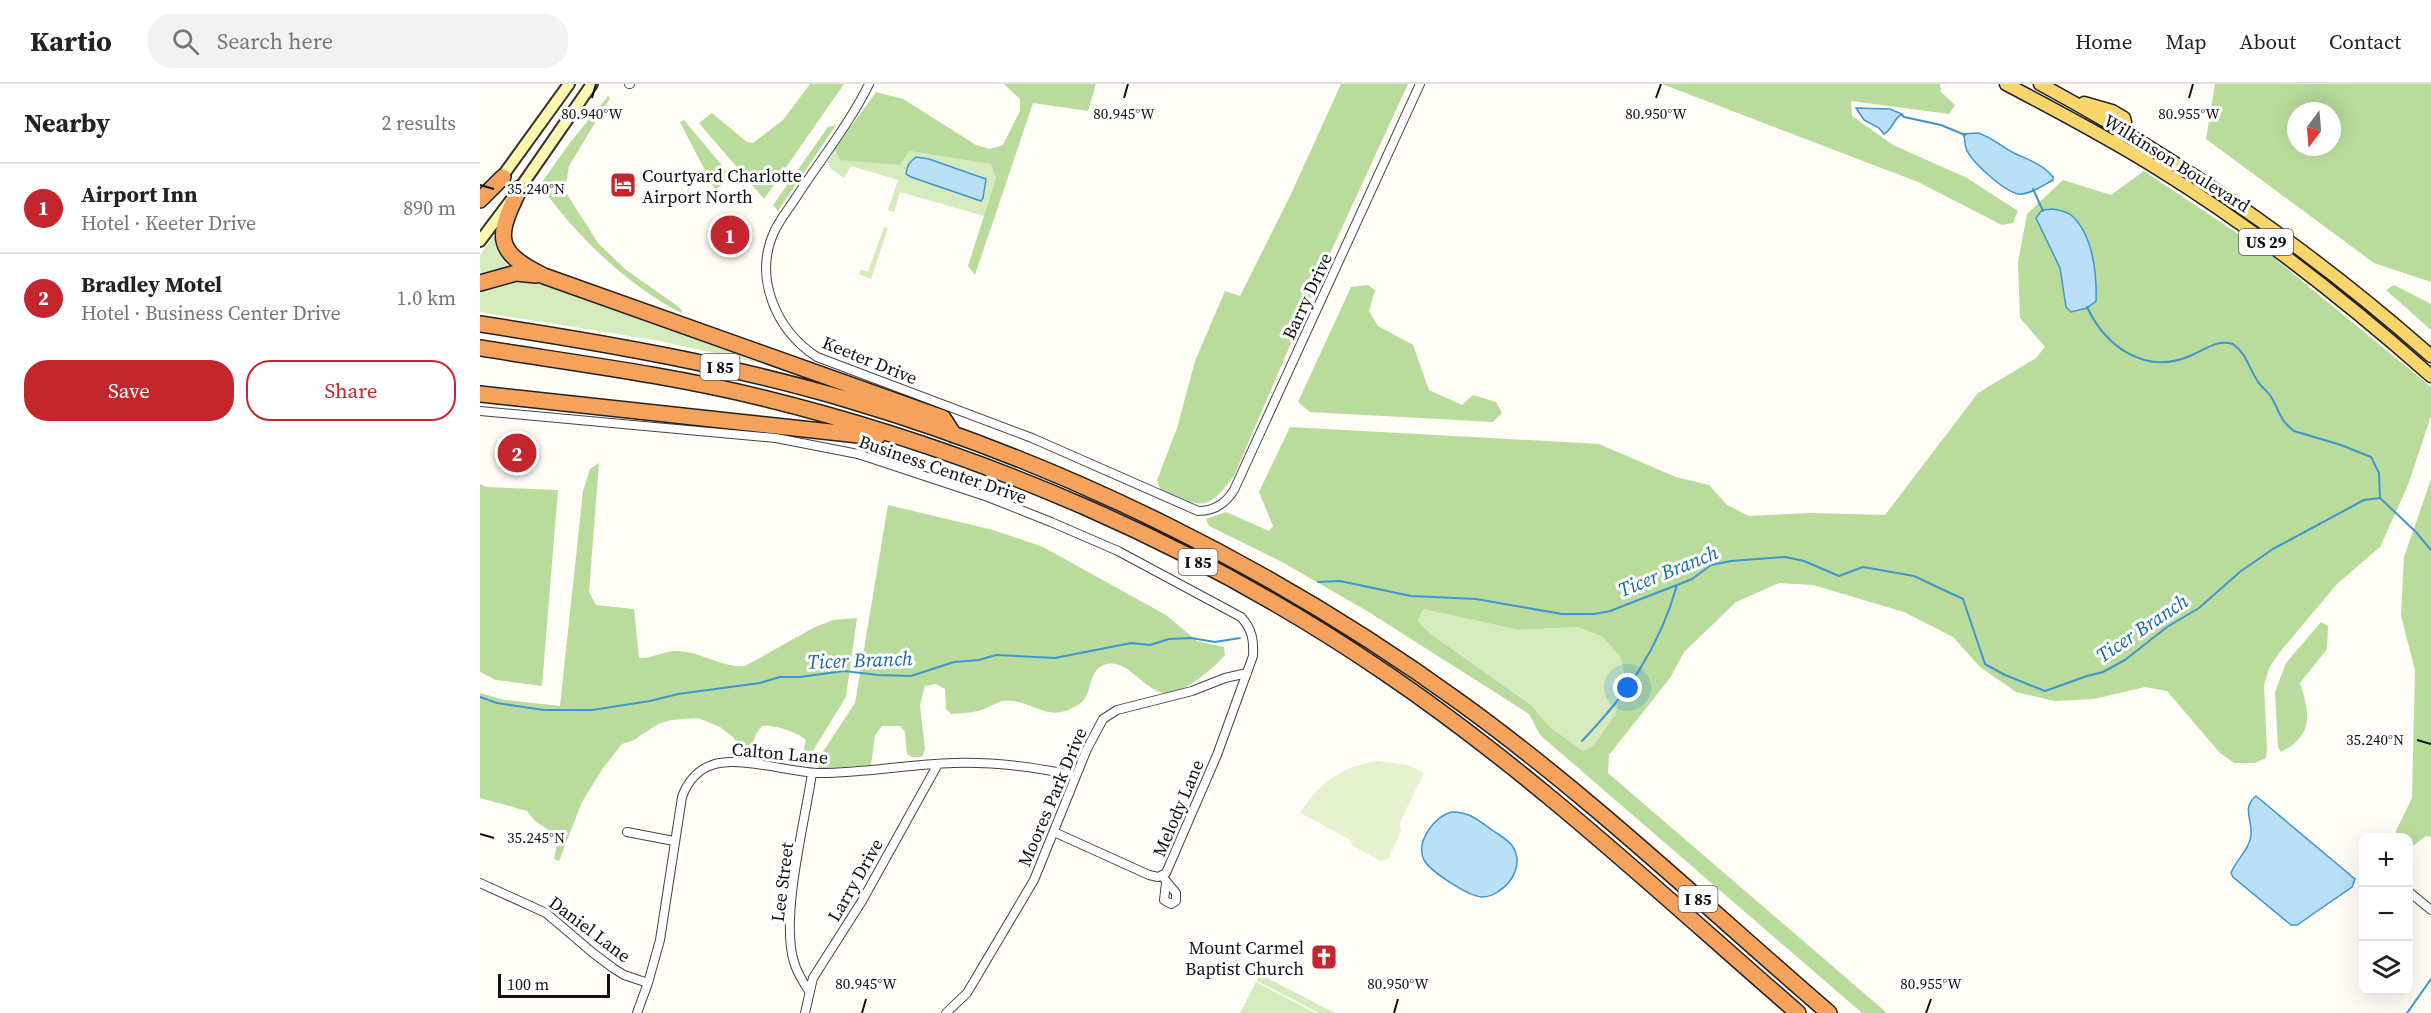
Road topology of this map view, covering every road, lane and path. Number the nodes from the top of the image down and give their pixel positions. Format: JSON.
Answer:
{"nodes":[{"id":1,"x":569,"y":84,"type":"edge"},
{"id":2,"x":592,"y":84,"type":"edge"},
{"id":3,"x":869,"y":84,"type":"edge"},
{"id":4,"x":1420,"y":84,"type":"edge"},
{"id":5,"x":2006,"y":84,"type":"edge"},
{"id":6,"x":2040,"y":84,"type":"edge"},
{"id":7,"x":2122,"y":130,"type":"junction"},
{"id":8,"x":2116,"y":143,"type":"junction"},
{"id":9,"x":503,"y":177,"type":"junction"},
{"id":10,"x":520,"y":188,"type":"junction"},
{"id":11,"x":480,"y":200,"type":"edge"},
{"id":12,"x":480,"y":208,"type":"edge"},
{"id":13,"x":480,"y":242,"type":"edge"},
{"id":14,"x":544,"y":276,"type":"junction"},
{"id":15,"x":480,"y":283,"type":"edge"},
{"id":16,"x":480,"y":324,"type":"edge"},
{"id":17,"x":480,"y":348,"type":"edge"},
{"id":18,"x":2431,"y":356,"type":"edge"},
{"id":19,"x":2431,"y":376,"type":"edge"},
{"id":20,"x":480,"y":394,"type":"edge"},
{"id":21,"x":480,"y":411,"type":"edge"},
{"id":22,"x":954,"y":435,"type":"junction"},
{"id":23,"x":909,"y":441,"type":"junction"},
{"id":24,"x":1208,"y":510,"type":"joint"},
{"id":25,"x":1247,"y":674,"type":"junction"},
{"id":26,"x":938,"y":764,"type":"junction"},
{"id":27,"x":812,"y":773,"type":"junction"},
{"id":28,"x":1076,"y":776,"type":"junction"},
{"id":29,"x":627,"y":832,"type":"dead end"},
{"id":30,"x":1054,"y":832,"type":"junction"},
{"id":31,"x":674,"y":841,"type":"junction"},
{"id":32,"x":480,"y":883,"type":"edge"},
{"id":33,"x":2413,"y":894,"type":"edge"},
{"id":34,"x":2431,"y":910,"type":"edge"},
{"id":35,"x":648,"y":983,"type":"junction"},
{"id":36,"x":809,"y":991,"type":"junction"},
{"id":37,"x":636,"y":1013,"type":"edge"},
{"id":38,"x":806,"y":1013,"type":"edge"},
{"id":39,"x":946,"y":1013,"type":"edge"},
{"id":40,"x":1798,"y":1013,"type":"edge"},
{"id":41,"x":1830,"y":1013,"type":"edge"}],
"edges":[{"from":1,"to":9,"type":"main road"},
{"from":2,"to":10,"type":"main road"},
{"from":3,"to":24,"type":"street","name":"Keeter Drive"},
{"from":4,"to":24,"type":"street","name":"Barry Drive"},
{"from":5,"to":8,"type":"main road","name":"Wilkinson Boulevard","number":"US 29"},
{"from":6,"to":7,"type":"main road"},
{"from":7,"to":8,"type":"main road"},
{"from":7,"to":18,"type":"main road","name":"Wilkinson Boulevard","number":"US 29"},
{"from":8,"to":19,"type":"main road","name":"Wilkinson Boulevard","number":"US 29"},
{"from":9,"to":11,"type":"highway"},
{"from":9,"to":12,"type":"main road"},
{"from":10,"to":13,"type":"main road"},
{"from":10,"to":14,"type":"highway"},
{"from":14,"to":15,"type":"highway"},
{"from":14,"to":22,"type":"highway"},
{"from":16,"to":22,"type":"highway","number":"I 85"},
{"from":17,"to":23,"type":"highway","number":"I 85"},
{"from":20,"to":23,"type":"highway"},
{"from":21,"to":25,"type":"street","name":"Business Center Drive"},
{"from":22,"to":41,"type":"highway","number":"I 85"},
{"from":23,"to":40,"type":"highway","number":"I 85"},
{"from":25,"to":28,"type":"street","name":"Moores Park Drive"},
{"from":25,"to":30,"type":"street","name":"Melody Lane"},
{"from":26,"to":27,"type":"street","name":"Calton Lane"},
{"from":26,"to":28,"type":"street","name":"Calton Lane"},
{"from":26,"to":36,"type":"street","name":"Larry Drive"},
{"from":27,"to":31,"type":"street","name":"Calton Lane"},
{"from":27,"to":36,"type":"street","name":"Lee Street"},
{"from":28,"to":30,"type":"street","name":"Moores Park Drive"},
{"from":29,"to":31,"type":"street"},
{"from":30,"to":39,"type":"street","name":"Moores Park Drive"},
{"from":31,"to":35,"type":"street","name":"Calton Lane"},
{"from":32,"to":35,"type":"street","name":"Daniel Lane"},
{"from":33,"to":34,"type":"street"},
{"from":35,"to":37,"type":"street","name":"Calton Lane"},
{"from":36,"to":38,"type":"street","name":"Larry Drive"}]}
